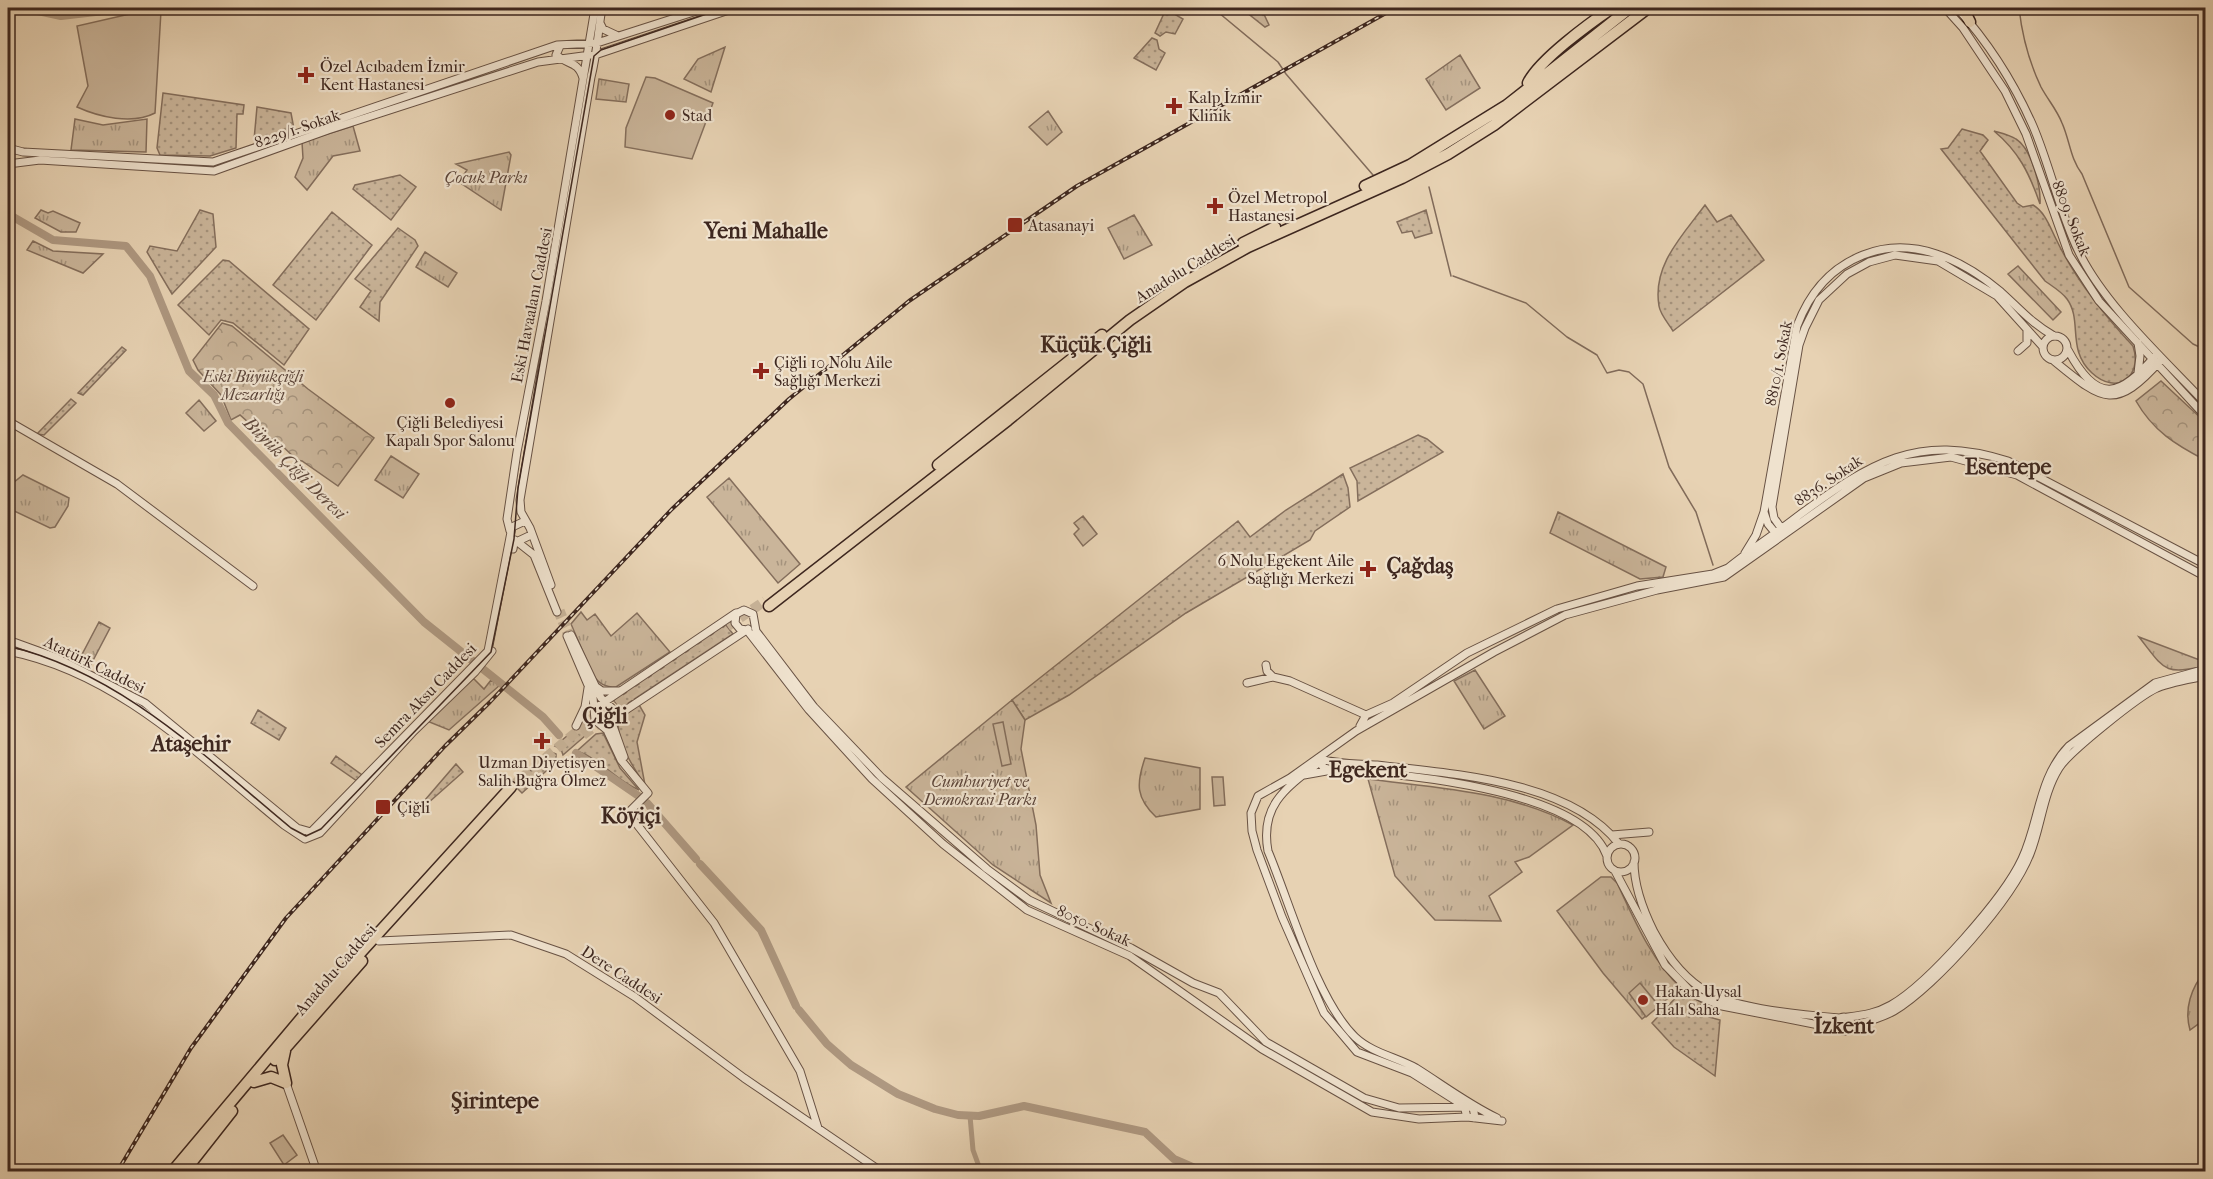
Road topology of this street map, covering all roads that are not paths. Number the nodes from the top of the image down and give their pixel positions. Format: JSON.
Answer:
{"nodes":[{"id":1,"x":595,"y":8,"type":"edge"},
{"id":2,"x":602,"y":8,"type":"edge"},
{"id":3,"x":706,"y":8,"type":"edge"},
{"id":4,"x":735,"y":8,"type":"edge"},
{"id":5,"x":1612,"y":8,"type":"edge"},
{"id":6,"x":1630,"y":8,"type":"edge"},
{"id":7,"x":1648,"y":8,"type":"edge"},
{"id":8,"x":1945,"y":8,"type":"edge"},
{"id":9,"x":1957,"y":8,"type":"edge"},
{"id":10,"x":1963,"y":8,"type":"edge"},
{"id":11,"x":1970,"y":22,"type":"junction"},
{"id":12,"x":600,"y":23,"type":"junction"},
{"id":13,"x":618,"y":36,"type":"junction"},
{"id":14,"x":593,"y":43,"type":"junction"},
{"id":15,"x":562,"y":44,"type":"junction"},
{"id":16,"x":598,"y":54,"type":"junction"},
{"id":17,"x":587,"y":55,"type":"junction"},
{"id":18,"x":560,"y":58,"type":"junction"},
{"id":19,"x":584,"y":81,"type":"junction"},
{"id":20,"x":1524,"y":91,"type":"junction"},
{"id":21,"x":8,"y":148,"type":"edge"},
{"id":22,"x":8,"y":164,"type":"edge"},
{"id":23,"x":2026,"y":328,"type":"junction"},
{"id":24,"x":2054,"y":336,"type":"junction"},
{"id":25,"x":2137,"y":342,"type":"junction"},
{"id":26,"x":2043,"y":347,"type":"junction"},
{"id":27,"x":2068,"y":350,"type":"junction"},
{"id":28,"x":2018,"y":351,"type":"dead end"},
{"id":29,"x":2158,"y":358,"type":"junction"},
{"id":30,"x":2053,"y":360,"type":"junction"},
{"id":31,"x":2138,"y":373,"type":"junction"},
{"id":32,"x":2147,"y":374,"type":"junction"},
{"id":33,"x":2167,"y":374,"type":"junction"},
{"id":34,"x":2205,"y":404,"type":"edge"},
{"id":35,"x":2205,"y":417,"type":"edge"},
{"id":36,"x":8,"y":421,"type":"edge"},
{"id":37,"x":1764,"y":512,"type":"junction"},
{"id":38,"x":525,"y":521,"type":"junction"},
{"id":39,"x":510,"y":533,"type":"junction"},
{"id":40,"x":1781,"y":533,"type":"junction"},
{"id":41,"x":531,"y":535,"type":"junction"},
{"id":42,"x":517,"y":542,"type":"junction"},
{"id":43,"x":1740,"y":558,"type":"junction"},
{"id":44,"x":2205,"y":565,"type":"edge"},
{"id":45,"x":2205,"y":577,"type":"edge"},
{"id":46,"x":253,"y":586,"type":"dead end"},
{"id":47,"x":738,"y":612,"type":"junction"},
{"id":48,"x":754,"y":623,"type":"junction"},
{"id":49,"x":747,"y":630,"type":"junction"},
{"id":50,"x":569,"y":636,"type":"tunnel mouth"},
{"id":51,"x":8,"y":640,"type":"edge"},
{"id":52,"x":8,"y":651,"type":"edge"},
{"id":53,"x":485,"y":658,"type":"junction"},
{"id":54,"x":1266,"y":665,"type":"dead end"},
{"id":55,"x":2205,"y":669,"type":"edge"},
{"id":56,"x":2205,"y":676,"type":"edge"},
{"id":57,"x":1273,"y":677,"type":"junction"},
{"id":58,"x":1247,"y":683,"type":"dead end"},
{"id":59,"x":591,"y":685,"type":"junction"},
{"id":60,"x":622,"y":690,"type":"junction"},
{"id":61,"x":604,"y":703,"type":"junction"},
{"id":62,"x":594,"y":710,"type":"junction"},
{"id":63,"x":1366,"y":715,"type":"junction"},
{"id":64,"x":613,"y":719,"type":"junction"},
{"id":65,"x":603,"y":725,"type":"junction"},
{"id":66,"x":576,"y":726,"type":"dead end"},
{"id":67,"x":1356,"y":731,"type":"junction"},
{"id":68,"x":1337,"y":745,"type":"junction"},
{"id":69,"x":1319,"y":759,"type":"junction"},
{"id":70,"x":1336,"y":760,"type":"junction"},
{"id":71,"x":1332,"y":770,"type":"junction"},
{"id":72,"x":631,"y":773,"type":"junction"},
{"id":73,"x":1302,"y":775,"type":"junction"},
{"id":74,"x":1649,"y":832,"type":"dead end"},
{"id":75,"x":1612,"y":835,"type":"junction"},
{"id":76,"x":306,"y":836,"type":"junction"},
{"id":77,"x":1619,"y":844,"type":"junction"},
{"id":78,"x":1607,"y":856,"type":"junction"},
{"id":79,"x":1634,"y":862,"type":"junction"},
{"id":80,"x":1615,"y":871,"type":"junction"},
{"id":81,"x":1979,"y":924,"type":"junction"},
{"id":82,"x":379,"y":941,"type":"junction"},
{"id":83,"x":1668,"y":962,"type":"junction"},
{"id":84,"x":1848,"y":1017,"type":"junction"},
{"id":85,"x":1839,"y":1018,"type":"junction"},
{"id":86,"x":1851,"y":1026,"type":"junction"},
{"id":87,"x":1839,"y":1029,"type":"junction"},
{"id":88,"x":276,"y":1059,"type":"junction"},
{"id":89,"x":254,"y":1082,"type":"junction"},
{"id":90,"x":286,"y":1083,"type":"junction"},
{"id":91,"x":1464,"y":1106,"type":"junction"},
{"id":92,"x":1473,"y":1107,"type":"junction"},
{"id":93,"x":1467,"y":1117,"type":"junction"},
{"id":94,"x":1476,"y":1118,"type":"junction"},
{"id":95,"x":818,"y":1128,"type":"junction"},
{"id":96,"x":172,"y":1172,"type":"edge"},
{"id":97,"x":184,"y":1172,"type":"edge"},
{"id":98,"x":317,"y":1172,"type":"edge"},
{"id":99,"x":882,"y":1172,"type":"edge"}],
"edges":[{"from":1,"to":14,"type":"street"},
{"from":2,"to":12,"type":"street","name":"Eski Havaalanı Caddesi"},
{"from":3,"to":13,"type":"street"},
{"from":4,"to":16,"type":"street","name":"8229/1. Sokak"},
{"from":5,"to":20,"type":"highway"},
{"from":6,"to":20,"type":"highway","name":"Anadolu Caddesi"},
{"from":7,"to":20,"type":"highway","name":"Anadolu Caddesi"},
{"from":8,"to":25,"type":"street","name":"8809. Sokak"},
{"from":9,"to":11,"type":"street","name":"8809. Sokak"},
{"from":10,"to":11,"type":"highway"},
{"from":11,"to":29,"type":"street","name":"8809. Sokak"},
{"from":12,"to":13,"type":"street"},
{"from":12,"to":14,"type":"street","name":"Eski Havaalanı Caddesi"},
{"from":13,"to":14,"type":"street"},
{"from":14,"to":15,"type":"street","name":"8229/1. Sokak"},
{"from":14,"to":16,"type":"street","name":"Eski Havaalanı Caddesi"},
{"from":14,"to":17,"type":"street","name":"Eski Havaalanı Caddesi"},
{"from":15,"to":18,"type":"street"},
{"from":15,"to":21,"type":"street","name":"8229/1. Sokak"},
{"from":16,"to":17,"type":"street","name":"8229/1. Sokak"},
{"from":16,"to":38,"type":"street","name":"Eski Havaalanı Caddesi"},
{"from":17,"to":18,"type":"street","name":"8229/1. Sokak"},
{"from":17,"to":19,"type":"street","name":"Eski Havaalanı Caddesi"},
{"from":18,"to":19,"type":"street"},
{"from":18,"to":22,"type":"street","name":"8229/1. Sokak"},
{"from":19,"to":39,"type":"street","name":"Eski Havaalanı Caddesi"},
{"from":23,"to":26,"type":"street","name":"8810/1. Sokak"},
{"from":23,"to":28,"type":"street"},
{"from":23,"to":40,"type":"street","name":"8810/1. Sokak"},
{"from":24,"to":26,"type":"street"},
{"from":24,"to":27,"type":"street"},
{"from":24,"to":37,"type":"street","name":"8810/1. Sokak"},
{"from":25,"to":29,"type":"street","name":"8809. Sokak"},
{"from":25,"to":31,"type":"street"},
{"from":26,"to":30,"type":"street"},
{"from":27,"to":30,"type":"street"},
{"from":27,"to":31,"type":"street"},
{"from":29,"to":31,"type":"street"},
{"from":29,"to":32,"type":"street"},
{"from":29,"to":33,"type":"street","name":"8809. Sokak"},
{"from":29,"to":34,"type":"street","name":"8809. Sokak"},
{"from":30,"to":32,"type":"street"},
{"from":32,"to":33,"type":"street"},
{"from":33,"to":35,"type":"street","name":"8809. Sokak"},
{"from":36,"to":46,"type":"street"},
{"from":37,"to":40,"type":"street"},
{"from":37,"to":43,"type":"street","name":"8810/1. Sokak"},
{"from":38,"to":39,"type":"street"},
{"from":38,"to":41,"type":"street","name":"Eski Havaalanı Caddesi"},
{"from":39,"to":42,"type":"street"},
{"from":39,"to":53,"type":"street","name":"Semra Aksu Caddesi"},
{"from":40,"to":43,"type":"street","name":"8836. Sokak"},
{"from":40,"to":44,"type":"street","name":"8836. Sokak"},
{"from":40,"to":45,"type":"street"},
{"from":40,"to":67,"type":"street"},
{"from":41,"to":42,"type":"street"},
{"from":41,"to":42,"type":"street","name":"Eski Havaalanı Caddesi"},
{"from":42,"to":53,"type":"street","name":"Semra Aksu Caddesi"},
{"from":43,"to":63,"type":"street","name":"8836. Sokak"},
{"from":47,"to":48,"type":"street"},
{"from":47,"to":49,"type":"street"},
{"from":47,"to":60,"type":"street"},
{"from":48,"to":49,"type":"street"},
{"from":48,"to":91,"type":"street","name":"8050. Sokak"},
{"from":49,"to":64,"type":"street"},
{"from":49,"to":93,"type":"street","name":"8050. Sokak"},
{"from":50,"to":59,"type":"street"},
{"from":51,"to":76,"type":"street","name":"Atatürk Caddesi"},
{"from":52,"to":76,"type":"street","name":"Atatürk Caddesi"},
{"from":53,"to":76,"type":"street","name":"Semra Aksu Caddesi"},
{"from":54,"to":57,"type":"street"},
{"from":55,"to":81,"type":"street"},
{"from":56,"to":81,"type":"street"},
{"from":57,"to":58,"type":"street"},
{"from":57,"to":63,"type":"street"},
{"from":59,"to":60,"type":"street"},
{"from":59,"to":61,"type":"street"},
{"from":59,"to":62,"type":"street"},
{"from":59,"to":66,"type":"street"},
{"from":60,"to":61,"type":"street"},
{"from":61,"to":62,"type":"street"},
{"from":61,"to":64,"type":"street"},
{"from":62,"to":65,"type":"street"},
{"from":63,"to":67,"type":"street"},
{"from":64,"to":65,"type":"street"},
{"from":64,"to":72,"type":"street"},
{"from":65,"to":72,"type":"street"},
{"from":67,"to":68,"type":"street"},
{"from":68,"to":69,"type":"street"},
{"from":68,"to":70,"type":"street"},
{"from":69,"to":70,"type":"street"},
{"from":69,"to":71,"type":"street"},
{"from":69,"to":73,"type":"street"},
{"from":69,"to":91,"type":"street"},
{"from":70,"to":75,"type":"street"},
{"from":71,"to":73,"type":"street"},
{"from":71,"to":78,"type":"street"},
{"from":72,"to":95,"type":"street"},
{"from":73,"to":92,"type":"street"},
{"from":74,"to":75,"type":"street"},
{"from":75,"to":77,"type":"street"},
{"from":77,"to":78,"type":"street"},
{"from":77,"to":79,"type":"street"},
{"from":78,"to":80,"type":"street"},
{"from":79,"to":80,"type":"street"},
{"from":79,"to":83,"type":"street"},
{"from":80,"to":83,"type":"street"},
{"from":81,"to":84,"type":"street"},
{"from":81,"to":86,"type":"street"},
{"from":82,"to":88,"type":"highway","name":"Anadolu Caddesi"},
{"from":82,"to":88,"type":"highway","name":"Anadolu Caddesi"},
{"from":82,"to":95,"type":"street","name":"Dere Caddesi"},
{"from":83,"to":85,"type":"street"},
{"from":83,"to":87,"type":"street"},
{"from":84,"to":85,"type":"street"},
{"from":84,"to":86,"type":"street"},
{"from":85,"to":87,"type":"street"},
{"from":86,"to":87,"type":"street"},
{"from":88,"to":89,"type":"highway","name":"Anadolu Caddesi"},
{"from":88,"to":90,"type":"highway"},
{"from":88,"to":96,"type":"highway","name":"Anadolu Caddesi"},
{"from":89,"to":90,"type":"highway"},
{"from":89,"to":97,"type":"highway","name":"Anadolu Caddesi"},
{"from":90,"to":98,"type":"street"},
{"from":91,"to":92,"type":"street","name":"8050. Sokak"},
{"from":91,"to":93,"type":"street"},
{"from":92,"to":94,"type":"street"},
{"from":92,"to":94,"type":"street","name":"8050. Sokak"},
{"from":93,"to":94,"type":"street","name":"8050. Sokak"},
{"from":95,"to":99,"type":"street","name":"Dere Caddesi"}]}
